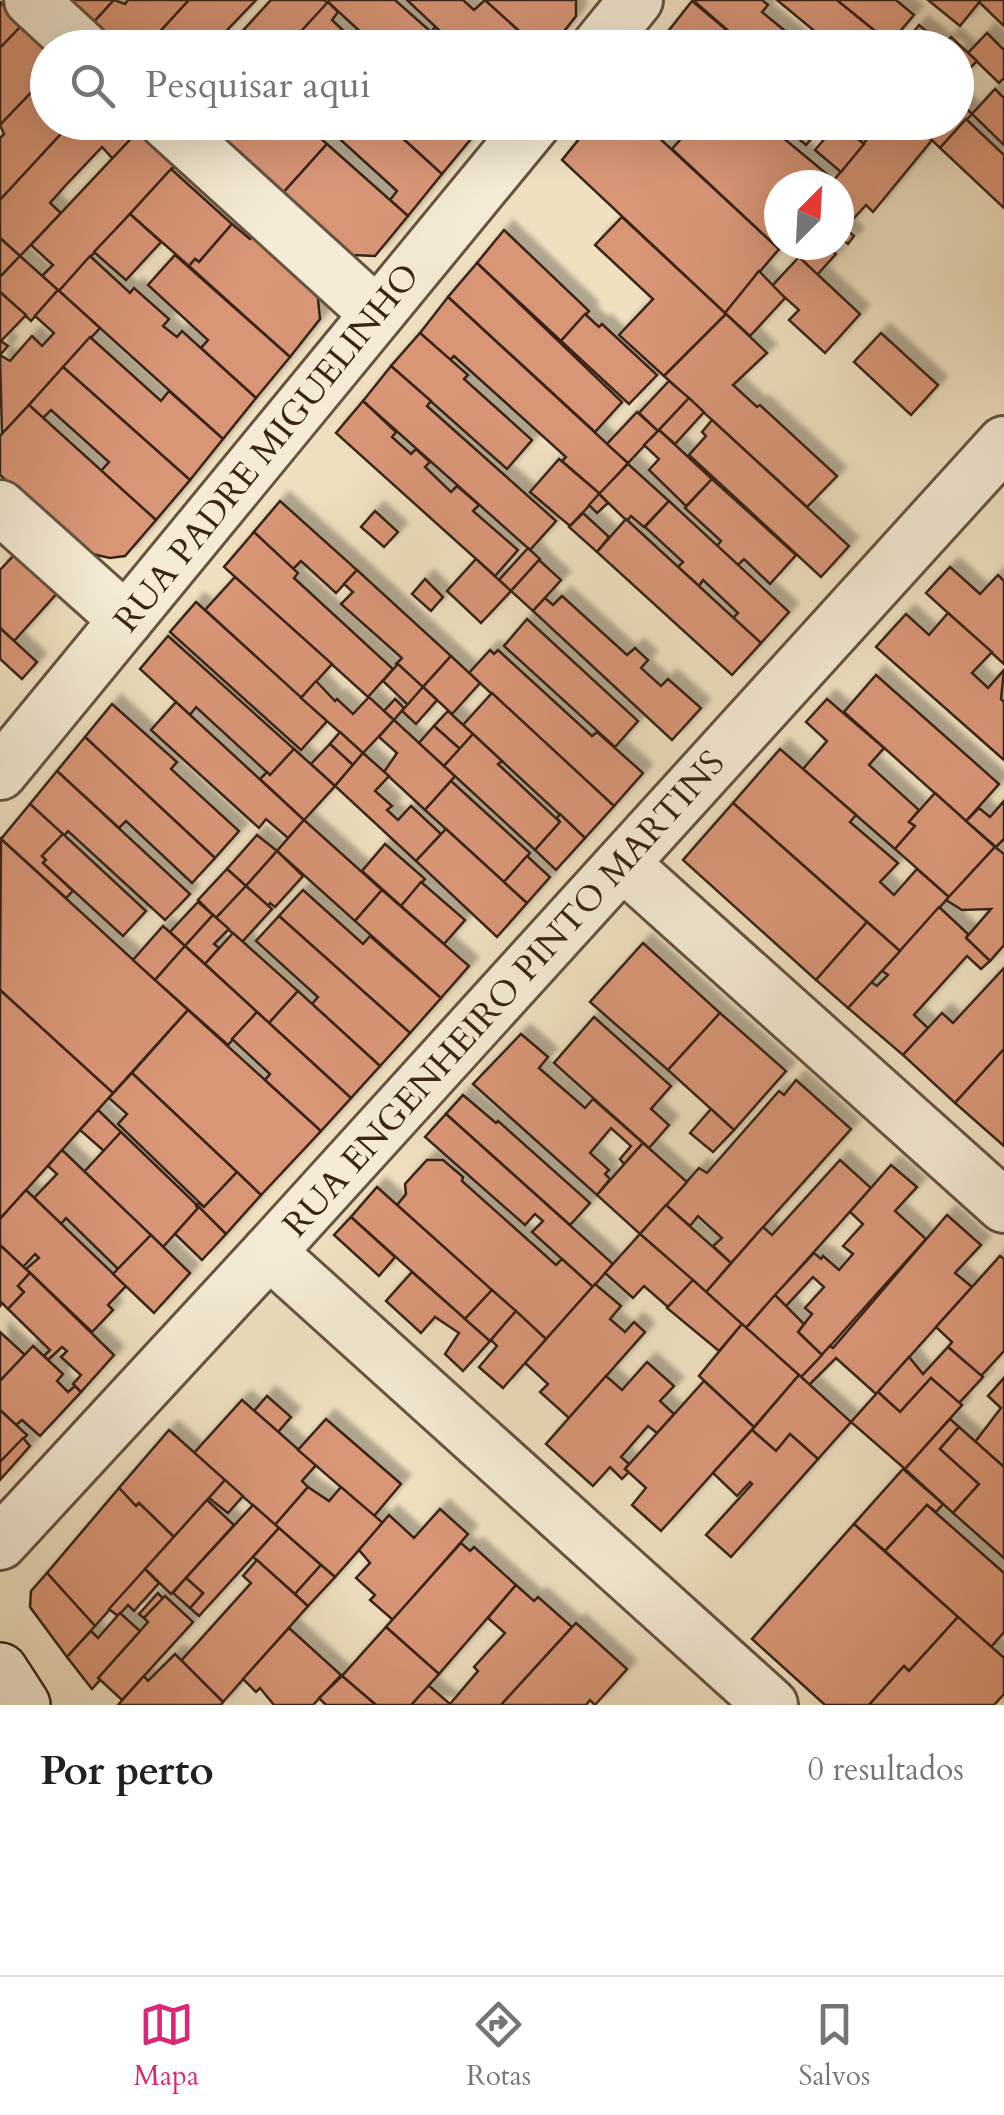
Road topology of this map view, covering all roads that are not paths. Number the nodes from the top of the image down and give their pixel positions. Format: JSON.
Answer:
{"nodes":[{"id":1,"x":31,"y":0,"type":"edge"},
{"id":2,"x":632,"y":2,"type":"edge"},
{"id":3,"x":64,"y":30,"type":"edge"},
{"id":4,"x":610,"y":30,"type":"edge"},
{"id":5,"x":186,"y":140,"type":"edge"},
{"id":6,"x":520,"y":140,"type":"edge"},
{"id":7,"x":377,"y":314,"type":"junction"},
{"id":8,"x":994,"y":474,"type":"edge"},
{"id":9,"x":0,"y":507,"type":"edge"},
{"id":10,"x":126,"y":620,"type":"junction"},
{"id":11,"x":0,"y":774,"type":"edge"},
{"id":12,"x":623,"y":864,"type":"junction"},
{"id":13,"x":1004,"y":1206,"type":"edge"},
{"id":14,"x":270,"y":1252,"type":"junction"},
{"id":15,"x":0,"y":1543,"type":"edge"},
{"id":16,"x":0,"y":1671,"type":"edge"},
{"id":17,"x":22,"y":1705,"type":"edge"},
{"id":18,"x":771,"y":1705,"type":"edge"}],
"edges":[{"from":1,"to":3,"type":"street"},
{"from":2,"to":4,"type":"street"},
{"from":5,"to":7,"type":"street"},
{"from":6,"to":7,"type":"street","name":"RUA PADRE MIGUELINHO"},
{"from":7,"to":10,"type":"street","name":"RUA PADRE MIGUELINHO"},
{"from":8,"to":12,"type":"street","name":"RUA ENGENHEIRO PINTO MARTINS"},
{"from":9,"to":10,"type":"street"},
{"from":10,"to":11,"type":"street","name":"RUA PADRE MIGUELINHO"},
{"from":12,"to":13,"type":"street"},
{"from":12,"to":14,"type":"street","name":"RUA ENGENHEIRO PINTO MARTINS"},
{"from":14,"to":15,"type":"street","name":"RUA ENGENHEIRO PINTO MARTINS"},
{"from":14,"to":18,"type":"street"},
{"from":16,"to":17,"type":"main road"}]}
